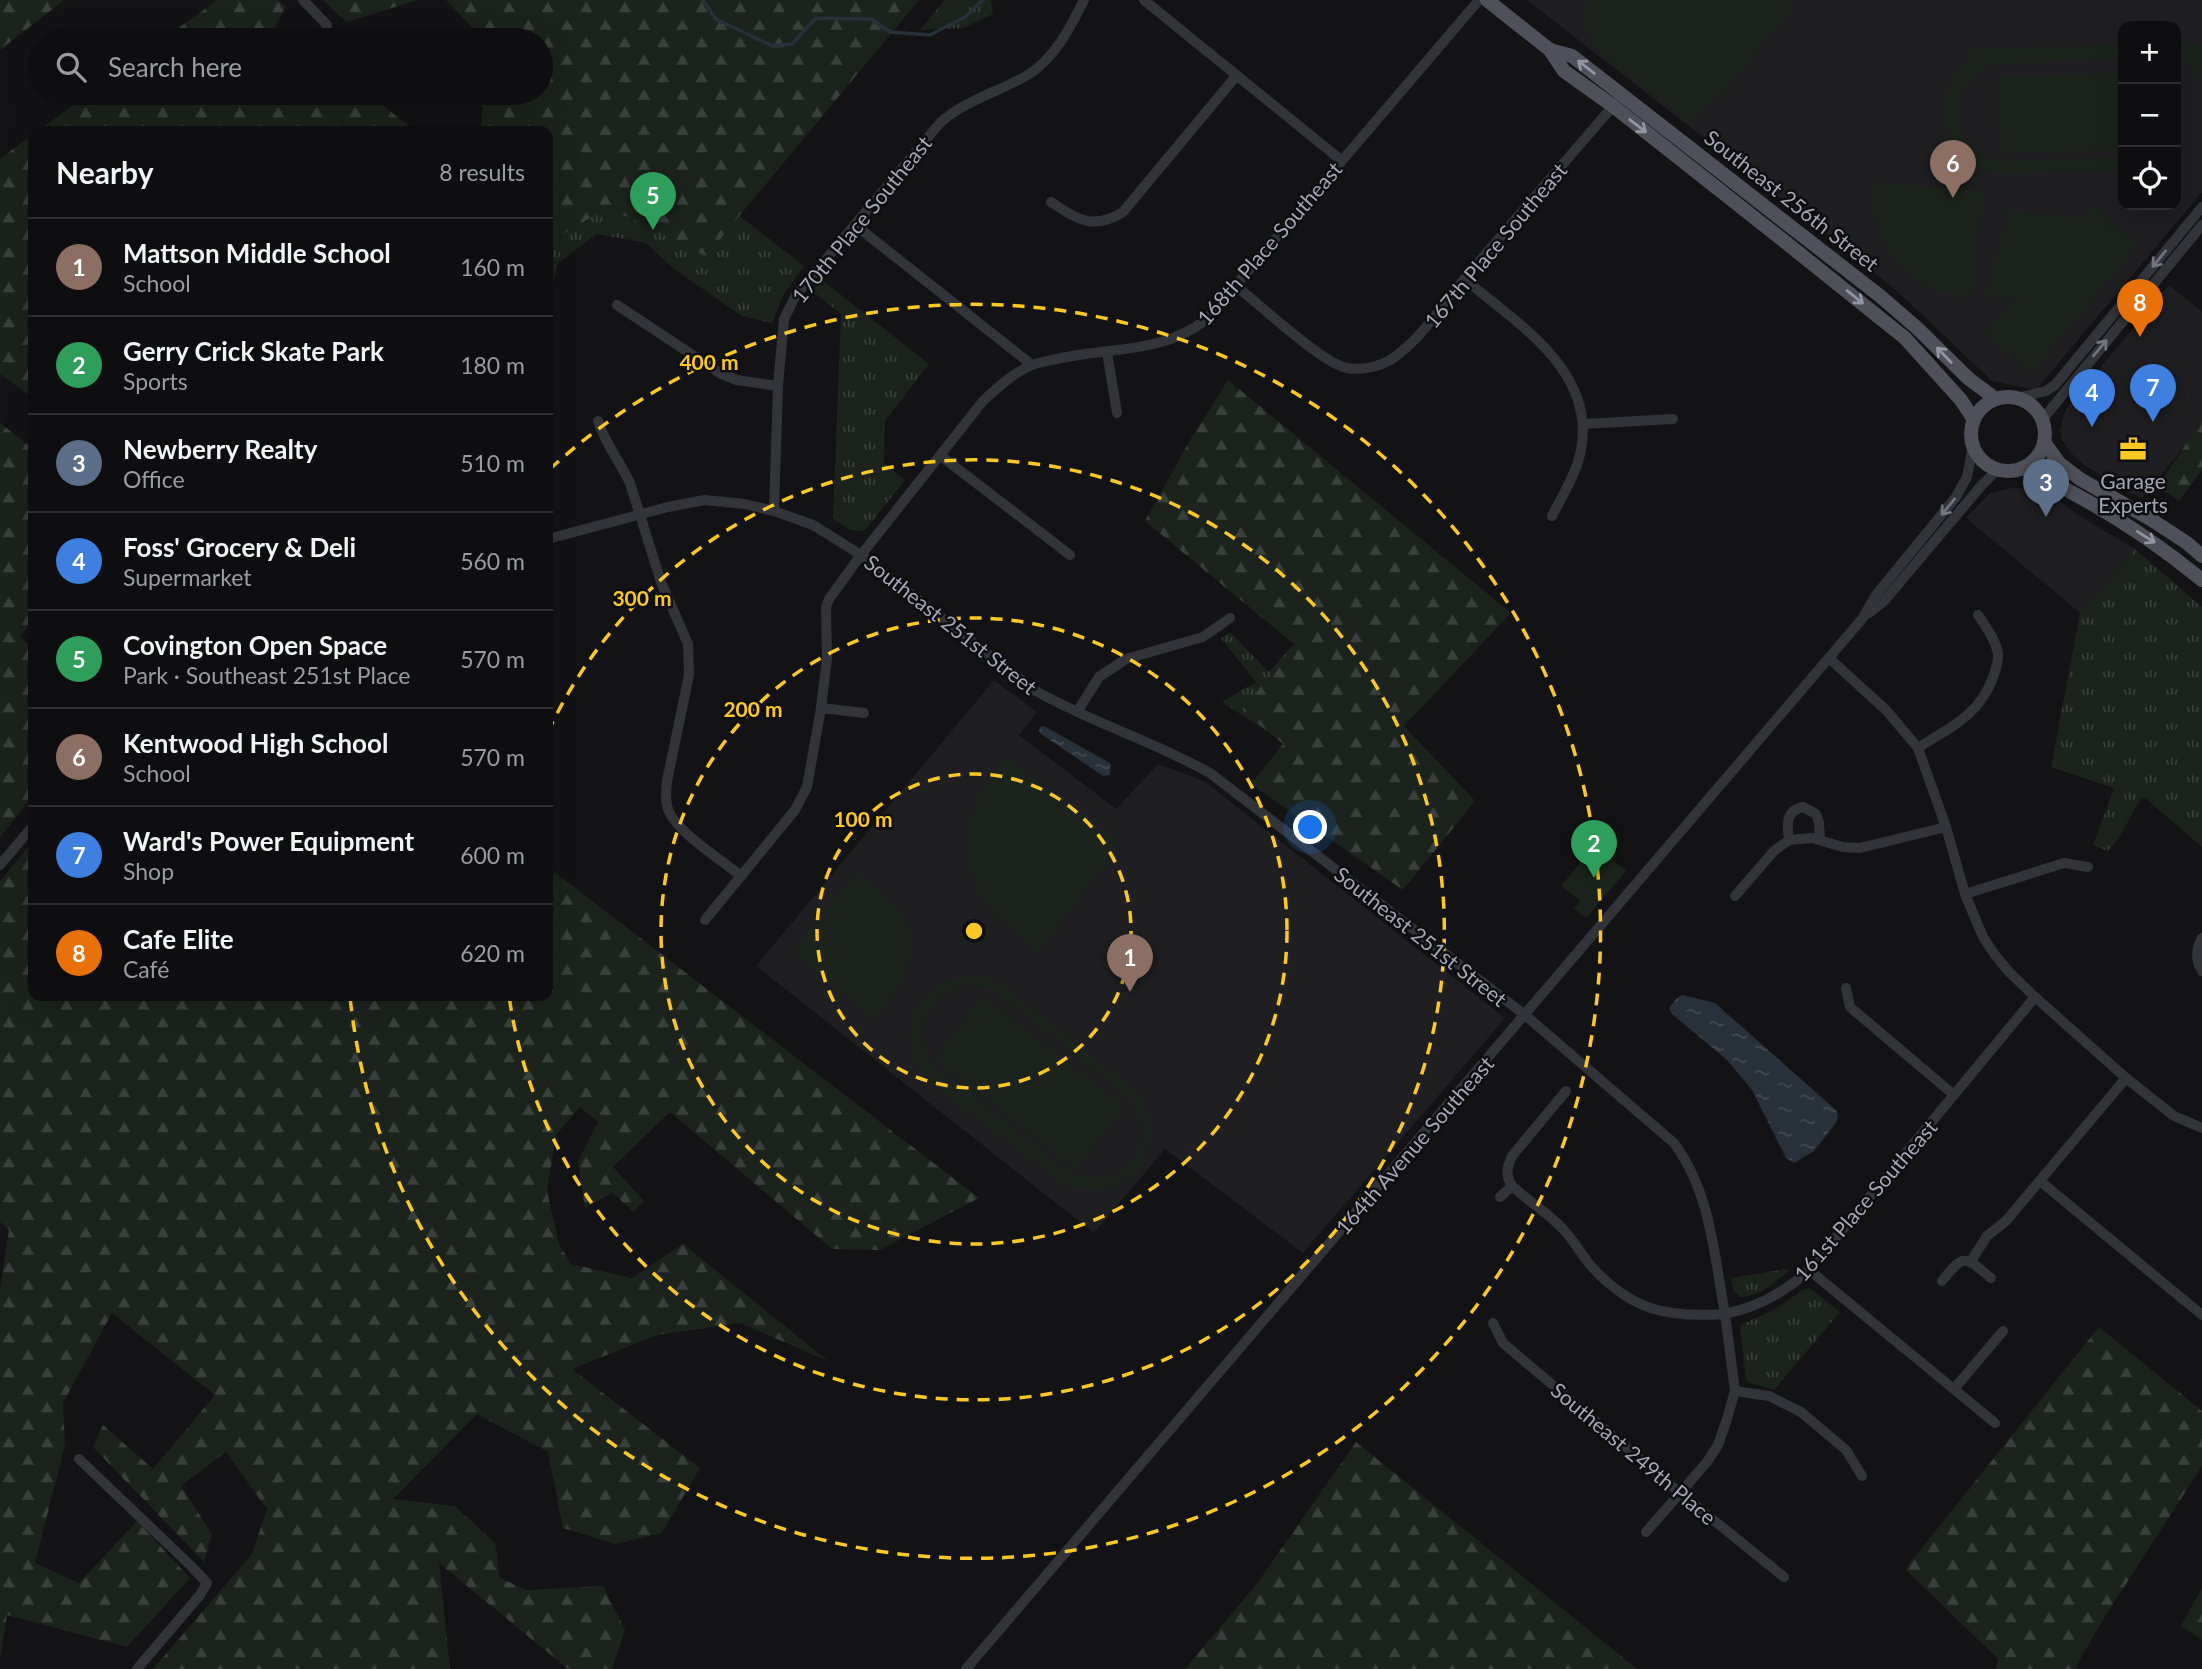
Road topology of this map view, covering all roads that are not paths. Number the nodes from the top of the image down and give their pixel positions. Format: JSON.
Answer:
{"nodes":[{"id":1,"x":303,"y":0,"type":"edge"},
{"id":2,"x":1084,"y":0,"type":"edge"},
{"id":3,"x":1144,"y":0,"type":"edge"},
{"id":4,"x":1479,"y":0,"type":"edge"},
{"id":5,"x":1487,"y":0,"type":"edge"},
{"id":6,"x":327,"y":25,"type":"dead end"},
{"id":7,"x":1550,"y":50,"type":"junction"},
{"id":8,"x":1237,"y":75,"type":"junction"},
{"id":9,"x":1613,"y":107,"type":"junction"},
{"id":10,"x":1341,"y":160,"type":"junction"},
{"id":11,"x":1051,"y":202,"type":"dead end"},
{"id":12,"x":2202,"y":206,"type":"edge"},
{"id":13,"x":855,"y":225,"type":"junction"},
{"id":14,"x":2202,"y":225,"type":"edge"},
{"id":15,"x":1839,"y":262,"type":"junction"},
{"id":16,"x":1815,"y":265,"type":"junction"},
{"id":17,"x":1464,"y":279,"type":"junction"},
{"id":18,"x":1236,"y":286,"type":"junction"},
{"id":19,"x":617,"y":305,"type":"dead end"},
{"id":20,"x":1107,"y":352,"type":"junction"},
{"id":21,"x":1032,"y":365,"type":"junction"},
{"id":22,"x":778,"y":386,"type":"junction"},
{"id":23,"x":2016,"y":398,"type":"junction"},
{"id":24,"x":1996,"y":399,"type":"junction"},
{"id":25,"x":1117,"y":413,"type":"dead end"},
{"id":26,"x":1673,"y":419,"type":"dead end"},
{"id":27,"x":1974,"y":420,"type":"junction"},
{"id":28,"x":2042,"y":420,"type":"junction"},
{"id":29,"x":598,"y":421,"type":"dead end"},
{"id":30,"x":1583,"y":424,"type":"junction"},
{"id":31,"x":2044,"y":442,"type":"junction"},
{"id":32,"x":1973,"y":446,"type":"junction"},
{"id":33,"x":941,"y":456,"type":"junction"},
{"id":34,"x":2022,"y":468,"type":"junction"},
{"id":35,"x":1998,"y":469,"type":"junction"},
{"id":36,"x":774,"y":511,"type":"junction"},
{"id":37,"x":639,"y":515,"type":"junction"},
{"id":38,"x":1552,"y":516,"type":"dead end"},
{"id":39,"x":553,"y":538,"type":"edge"},
{"id":40,"x":862,"y":555,"type":"junction"},
{"id":41,"x":1070,"y":555,"type":"dead end"},
{"id":42,"x":2202,"y":556,"type":"edge"},
{"id":43,"x":2202,"y":579,"type":"edge"},
{"id":44,"x":1978,"y":615,"type":"dead end"},
{"id":45,"x":1230,"y":618,"type":"dead end"},
{"id":46,"x":1862,"y":619,"type":"junction"},
{"id":47,"x":1829,"y":658,"type":"junction"},
{"id":48,"x":821,"y":708,"type":"junction"},
{"id":49,"x":1077,"y":712,"type":"junction"},
{"id":50,"x":864,"y":713,"type":"dead end"},
{"id":51,"x":1918,"y":748,"type":"junction"},
{"id":52,"x":1946,"y":827,"type":"junction"},
{"id":53,"x":28,"y":832,"type":"edge"},
{"id":54,"x":1789,"y":839,"type":"junction"},
{"id":55,"x":1820,"y":839,"type":"junction"},
{"id":56,"x":0,"y":865,"type":"edge"},
{"id":57,"x":2088,"y":867,"type":"dead end"},
{"id":58,"x":741,"y":876,"type":"junction"},
{"id":59,"x":1965,"y":894,"type":"junction"},
{"id":60,"x":1735,"y":896,"type":"dead end"},
{"id":61,"x":705,"y":919,"type":"dead end"},
{"id":62,"x":2202,"y":939,"type":"edge"},
{"id":63,"x":2202,"y":971,"type":"edge"},
{"id":64,"x":1846,"y":988,"type":"dead end"},
{"id":65,"x":2035,"y":997,"type":"junction"},
{"id":66,"x":1525,"y":1016,"type":"junction"},
{"id":67,"x":2126,"y":1078,"type":"junction"},
{"id":68,"x":1566,"y":1091,"type":"dead end"},
{"id":69,"x":1954,"y":1095,"type":"junction"},
{"id":70,"x":2202,"y":1128,"type":"edge"},
{"id":71,"x":2040,"y":1181,"type":"junction"},
{"id":72,"x":1512,"y":1186,"type":"junction"},
{"id":73,"x":1500,"y":1197,"type":"dead end"},
{"id":74,"x":1971,"y":1261,"type":"junction"},
{"id":75,"x":1808,"y":1270,"type":"junction"},
{"id":76,"x":1991,"y":1278,"type":"dead end"},
{"id":77,"x":1941,"y":1281,"type":"dead end"},
{"id":78,"x":1725,"y":1314,"type":"junction"},
{"id":79,"x":2202,"y":1315,"type":"edge"},
{"id":80,"x":1493,"y":1323,"type":"dead end"},
{"id":81,"x":2003,"y":1331,"type":"dead end"},
{"id":82,"x":1954,"y":1389,"type":"junction"},
{"id":83,"x":1735,"y":1391,"type":"junction"},
{"id":84,"x":1995,"y":1423,"type":"dead end"},
{"id":85,"x":79,"y":1459,"type":"dead end"},
{"id":86,"x":1862,"y":1476,"type":"dead end"},
{"id":87,"x":1680,"y":1493,"type":"junction"},
{"id":88,"x":1646,"y":1532,"type":"dead end"},
{"id":89,"x":1784,"y":1577,"type":"dead end"},
{"id":90,"x":136,"y":1669,"type":"edge"},
{"id":91,"x":966,"y":1669,"type":"edge"}],
"edges":[{"from":1,"to":6,"type":"street"},
{"from":2,"to":13,"type":"street","name":"170th Place Southeast"},
{"from":3,"to":8,"type":"street"},
{"from":4,"to":10,"type":"street","name":"168th Place Southeast"},
{"from":5,"to":7,"type":"main road","name":"Southeast 256th Street"},
{"from":7,"to":9,"type":"main road","name":"Southeast 256th Street"},
{"from":15,"to":7,"type":"main road","name":"Southeast 256th Street","one_way":true},
{"from":8,"to":10,"type":"street"},
{"from":8,"to":11,"type":"street"},
{"from":9,"to":16,"type":"main road","name":"Southeast 256th Street","one_way":true},
{"from":9,"to":17,"type":"street","name":"167th Place Southeast"},
{"from":10,"to":18,"type":"street","name":"168th Place Southeast"},
{"from":12,"to":23,"type":"street","one_way":true},
{"from":13,"to":21,"type":"street"},
{"from":13,"to":22,"type":"street","name":"170th Place Southeast"},
{"from":28,"to":14,"type":"street","one_way":true},
{"from":15,"to":16,"type":"main road"},
{"from":24,"to":15,"type":"main road","name":"Southeast 256th Street","one_way":true},
{"from":16,"to":27,"type":"main road","name":"Southeast 256th Street","one_way":true},
{"from":17,"to":18,"type":"street","name":"167th Place Southeast"},
{"from":17,"to":30,"type":"street"},
{"from":18,"to":20,"type":"street","name":"168th Place Southeast"},
{"from":19,"to":22,"type":"street"},
{"from":20,"to":21,"type":"street","name":"168th Place Southeast"},
{"from":20,"to":25,"type":"street"},
{"from":21,"to":33,"type":"street","name":"168th Place Southeast"},
{"from":22,"to":36,"type":"street","name":"170th Place Southeast"},
{"from":23,"to":24,"type":"main road"},
{"from":23,"to":28,"type":"main road"},
{"from":24,"to":27,"type":"main road"},
{"from":26,"to":30,"type":"street"},
{"from":27,"to":32,"type":"main road"},
{"from":28,"to":31,"type":"main road"},
{"from":29,"to":37,"type":"street"},
{"from":30,"to":38,"type":"street"},
{"from":31,"to":34,"type":"main road"},
{"from":31,"to":42,"type":"main road"},
{"from":32,"to":35,"type":"main road"},
{"from":32,"to":46,"type":"street","name":"164th Avenue Southeast","one_way":true},
{"from":33,"to":40,"type":"street","name":"168th Place Southeast"},
{"from":33,"to":41,"type":"street"},
{"from":34,"to":35,"type":"main road"},
{"from":34,"to":43,"type":"main road","one_way":true},
{"from":35,"to":46,"type":"street","name":"164th Avenue Southeast"},
{"from":36,"to":37,"type":"street","name":"Southeast 251st Street"},
{"from":36,"to":40,"type":"street","name":"Southeast 251st Street"},
{"from":37,"to":39,"type":"street","name":"Southeast 251st Street"},
{"from":37,"to":58,"type":"street"},
{"from":40,"to":48,"type":"street","name":"168th Place Southeast"},
{"from":40,"to":49,"type":"street","name":"Southeast 251st Street"},
{"from":44,"to":51,"type":"street"},
{"from":45,"to":49,"type":"street"},
{"from":46,"to":47,"type":"street","name":"164th Avenue Southeast"},
{"from":47,"to":51,"type":"street"},
{"from":47,"to":66,"type":"street","name":"164th Avenue Southeast"},
{"from":48,"to":50,"type":"street"},
{"from":48,"to":58,"type":"street","name":"168th Place Southeast"},
{"from":49,"to":66,"type":"street","name":"Southeast 251st Street"},
{"from":51,"to":52,"type":"street"},
{"from":52,"to":55,"type":"street"},
{"from":52,"to":59,"type":"street"},
{"from":53,"to":56,"type":"street"},
{"from":54,"to":55,"type":"street"},
{"from":54,"to":55,"type":"street"},
{"from":54,"to":60,"type":"street"},
{"from":57,"to":59,"type":"street"},
{"from":58,"to":61,"type":"street","name":"168th Place Southeast"},
{"from":59,"to":65,"type":"street"},
{"from":62,"to":63,"type":"street"},
{"from":64,"to":69,"type":"street"},
{"from":65,"to":67,"type":"street"},
{"from":65,"to":69,"type":"street","name":"161st Place Southeast"},
{"from":66,"to":78,"type":"street","name":"Southeast 251st Street"},
{"from":66,"to":91,"type":"street","name":"164th Avenue Southeast"},
{"from":67,"to":70,"type":"street"},
{"from":67,"to":71,"type":"street"},
{"from":68,"to":72,"type":"street"},
{"from":69,"to":75,"type":"street","name":"161st Place Southeast"},
{"from":71,"to":74,"type":"street"},
{"from":71,"to":79,"type":"street"},
{"from":72,"to":73,"type":"street"},
{"from":72,"to":78,"type":"street","name":"161st Place Southeast"},
{"from":74,"to":76,"type":"street"},
{"from":74,"to":77,"type":"street"},
{"from":75,"to":78,"type":"street","name":"161st Place Southeast"},
{"from":75,"to":82,"type":"street"},
{"from":78,"to":83,"type":"street"},
{"from":80,"to":87,"type":"street","name":"Southeast 249th Place"},
{"from":81,"to":82,"type":"street"},
{"from":82,"to":84,"type":"street"},
{"from":83,"to":86,"type":"street"},
{"from":83,"to":87,"type":"street"},
{"from":85,"to":90,"type":"street"},
{"from":87,"to":88,"type":"street"},
{"from":87,"to":89,"type":"street","name":"Southeast 249th Place"}]}
